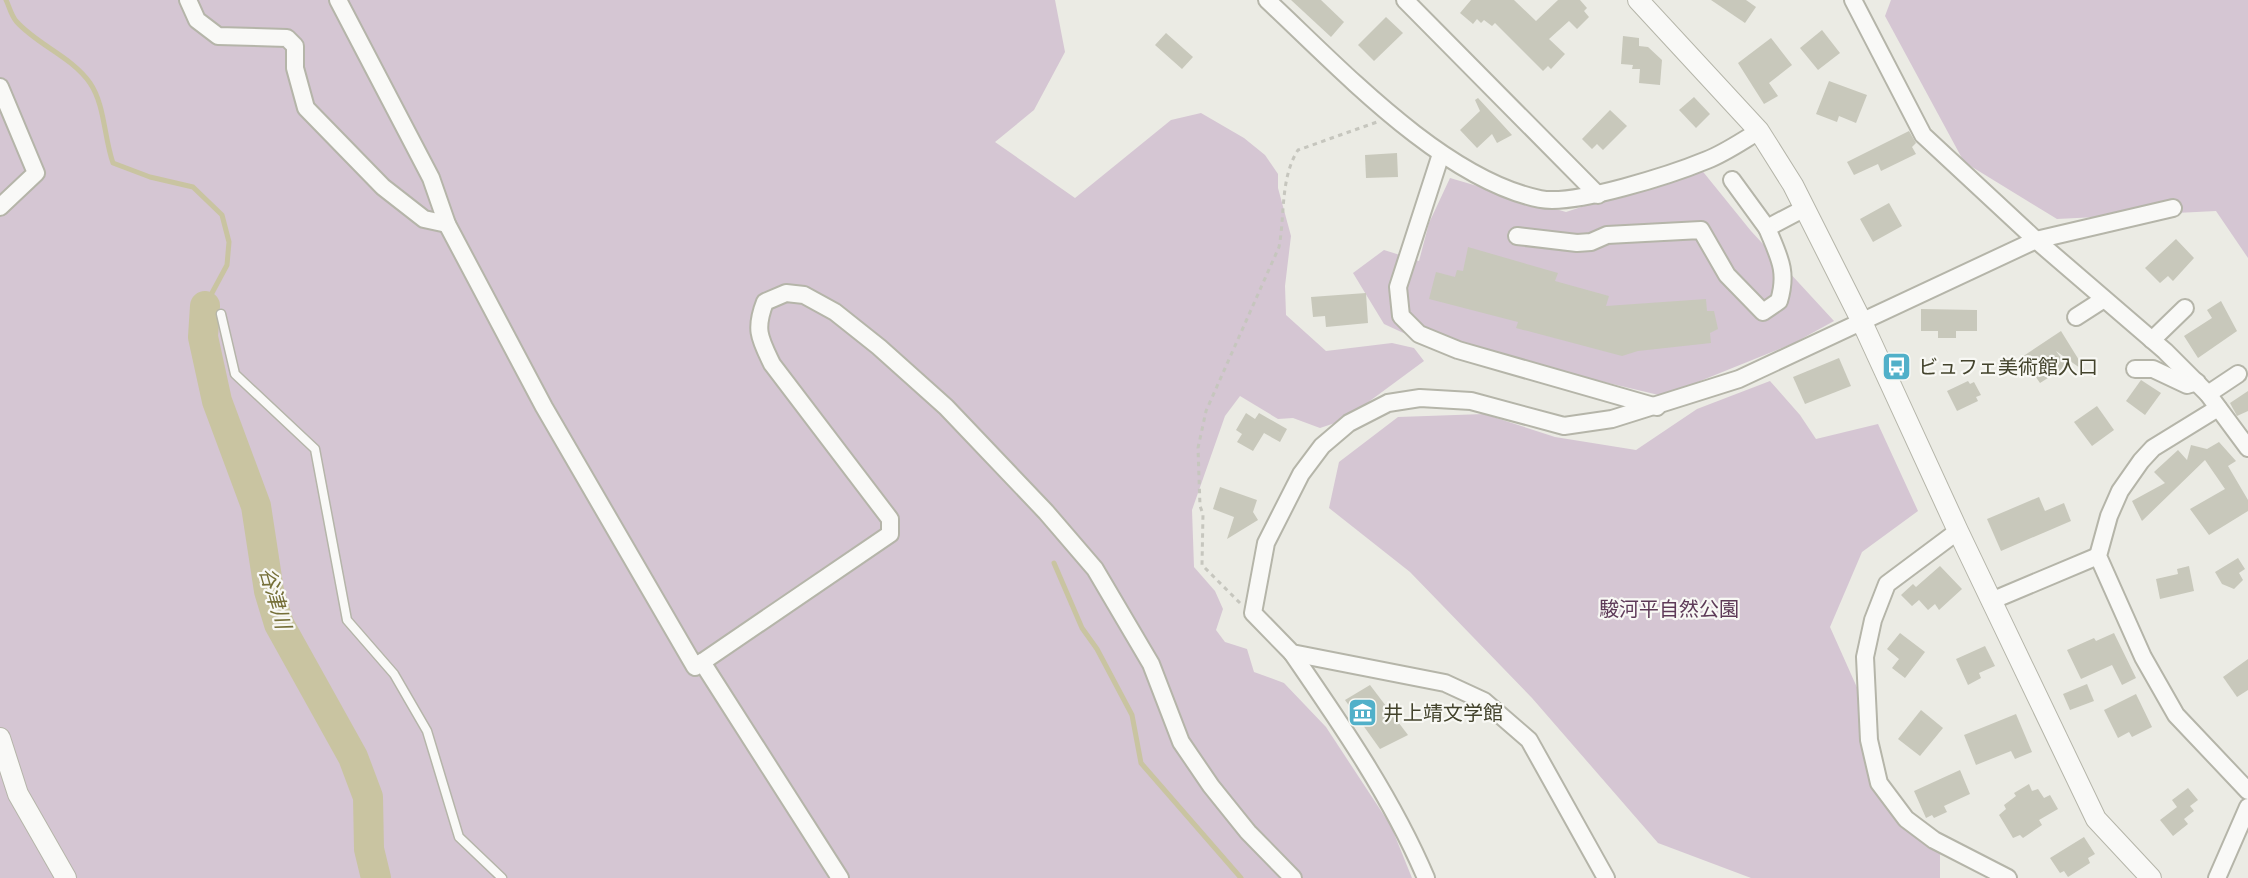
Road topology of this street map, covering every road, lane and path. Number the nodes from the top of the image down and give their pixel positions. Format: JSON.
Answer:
{"nodes":[{"id":1,"x":188,"y":0,"type":"edge"},
{"id":2,"x":338,"y":0,"type":"edge"},
{"id":3,"x":1267,"y":0,"type":"edge"},
{"id":4,"x":1405,"y":0,"type":"edge"},
{"id":5,"x":1638,"y":0,"type":"edge"},
{"id":6,"x":1853,"y":0,"type":"edge"},
{"id":7,"x":0,"y":87,"type":"edge"},
{"id":8,"x":1392,"y":114,"type":"junction"},
{"id":9,"x":1759,"y":131,"type":"junction"},
{"id":10,"x":1441,"y":154,"type":"junction"},
{"id":11,"x":1732,"y":180,"type":"dead end"},
{"id":12,"x":1598,"y":195,"type":"junction"},
{"id":13,"x":0,"y":207,"type":"edge"},
{"id":14,"x":1805,"y":208,"type":"junction"},
{"id":15,"x":2173,"y":208,"type":"dead end"},
{"id":16,"x":447,"y":224,"type":"junction"},
{"id":17,"x":1767,"y":228,"type":"junction"},
{"id":18,"x":1517,"y":236,"type":"dead end"},
{"id":19,"x":2036,"y":240,"type":"junction"},
{"id":20,"x":2104,"y":299,"type":"junction"},
{"id":21,"x":2185,"y":308,"type":"dead end"},
{"id":22,"x":221,"y":314,"type":"dead end"},
{"id":23,"x":2076,"y":317,"type":"dead end"},
{"id":24,"x":1861,"y":320,"type":"junction"},
{"id":25,"x":2152,"y":340,"type":"junction"},
{"id":26,"x":2135,"y":369,"type":"dead end"},
{"id":27,"x":2238,"y":374,"type":"dead end"},
{"id":28,"x":2203,"y":388,"type":"junction"},
{"id":29,"x":1657,"y":407,"type":"junction"},
{"id":30,"x":2218,"y":408,"type":"junction"},
{"id":31,"x":2248,"y":448,"type":"edge"},
{"id":32,"x":1958,"y":531,"type":"junction"},
{"id":33,"x":2098,"y":556,"type":"junction"},
{"id":34,"x":1991,"y":601,"type":"junction"},
{"id":35,"x":1253,"y":613,"type":"junction"},
{"id":36,"x":1292,"y":653,"type":"junction"},
{"id":37,"x":702,"y":662,"type":"junction"},
{"id":38,"x":0,"y":738,"type":"edge"},
{"id":39,"x":2248,"y":791,"type":"edge"},
{"id":40,"x":2248,"y":807,"type":"edge"},
{"id":41,"x":66,"y":878,"type":"edge"},
{"id":42,"x":502,"y":878,"type":"edge"},
{"id":43,"x":840,"y":878,"type":"edge"},
{"id":44,"x":1293,"y":878,"type":"edge"},
{"id":45,"x":1426,"y":878,"type":"edge"},
{"id":46,"x":1606,"y":878,"type":"edge"},
{"id":47,"x":2008,"y":878,"type":"edge"},
{"id":48,"x":2151,"y":878,"type":"edge"},
{"id":49,"x":2217,"y":878,"type":"edge"}],
"edges":[{"from":1,"to":16,"type":"street"},
{"from":2,"to":16,"type":"street"},
{"from":3,"to":8,"type":"street"},
{"from":4,"to":12,"type":"street"},
{"from":5,"to":9,"type":"street"},
{"from":6,"to":19,"type":"street"},
{"from":7,"to":13,"type":"street"},
{"from":8,"to":10,"type":"street"},
{"from":8,"to":35,"type":"path"},
{"from":9,"to":12,"type":"street"},
{"from":9,"to":14,"type":"street"},
{"from":10,"to":12,"type":"street"},
{"from":10,"to":29,"type":"street"},
{"from":11,"to":17,"type":"street"},
{"from":14,"to":17,"type":"street"},
{"from":14,"to":24,"type":"street"},
{"from":15,"to":19,"type":"street"},
{"from":16,"to":37,"type":"street"},
{"from":17,"to":18,"type":"street"},
{"from":19,"to":20,"type":"street"},
{"from":19,"to":24,"type":"street"},
{"from":20,"to":23,"type":"street"},
{"from":20,"to":25,"type":"street"},
{"from":21,"to":25,"type":"street"},
{"from":22,"to":42,"type":"lane"},
{"from":24,"to":29,"type":"street"},
{"from":24,"to":32,"type":"street"},
{"from":25,"to":28,"type":"street"},
{"from":26,"to":28,"type":"street"},
{"from":27,"to":28,"type":"street"},
{"from":28,"to":30,"type":"street"},
{"from":29,"to":35,"type":"street"},
{"from":30,"to":31,"type":"street"},
{"from":30,"to":33,"type":"street"},
{"from":32,"to":34,"type":"street"},
{"from":32,"to":47,"type":"street"},
{"from":33,"to":34,"type":"street"},
{"from":33,"to":39,"type":"street"},
{"from":34,"to":48,"type":"street"},
{"from":35,"to":36,"type":"street"},
{"from":36,"to":45,"type":"street"},
{"from":36,"to":46,"type":"street"},
{"from":37,"to":43,"type":"street"},
{"from":37,"to":44,"type":"street"},
{"from":38,"to":41,"type":"street"},
{"from":40,"to":49,"type":"street"}]}
